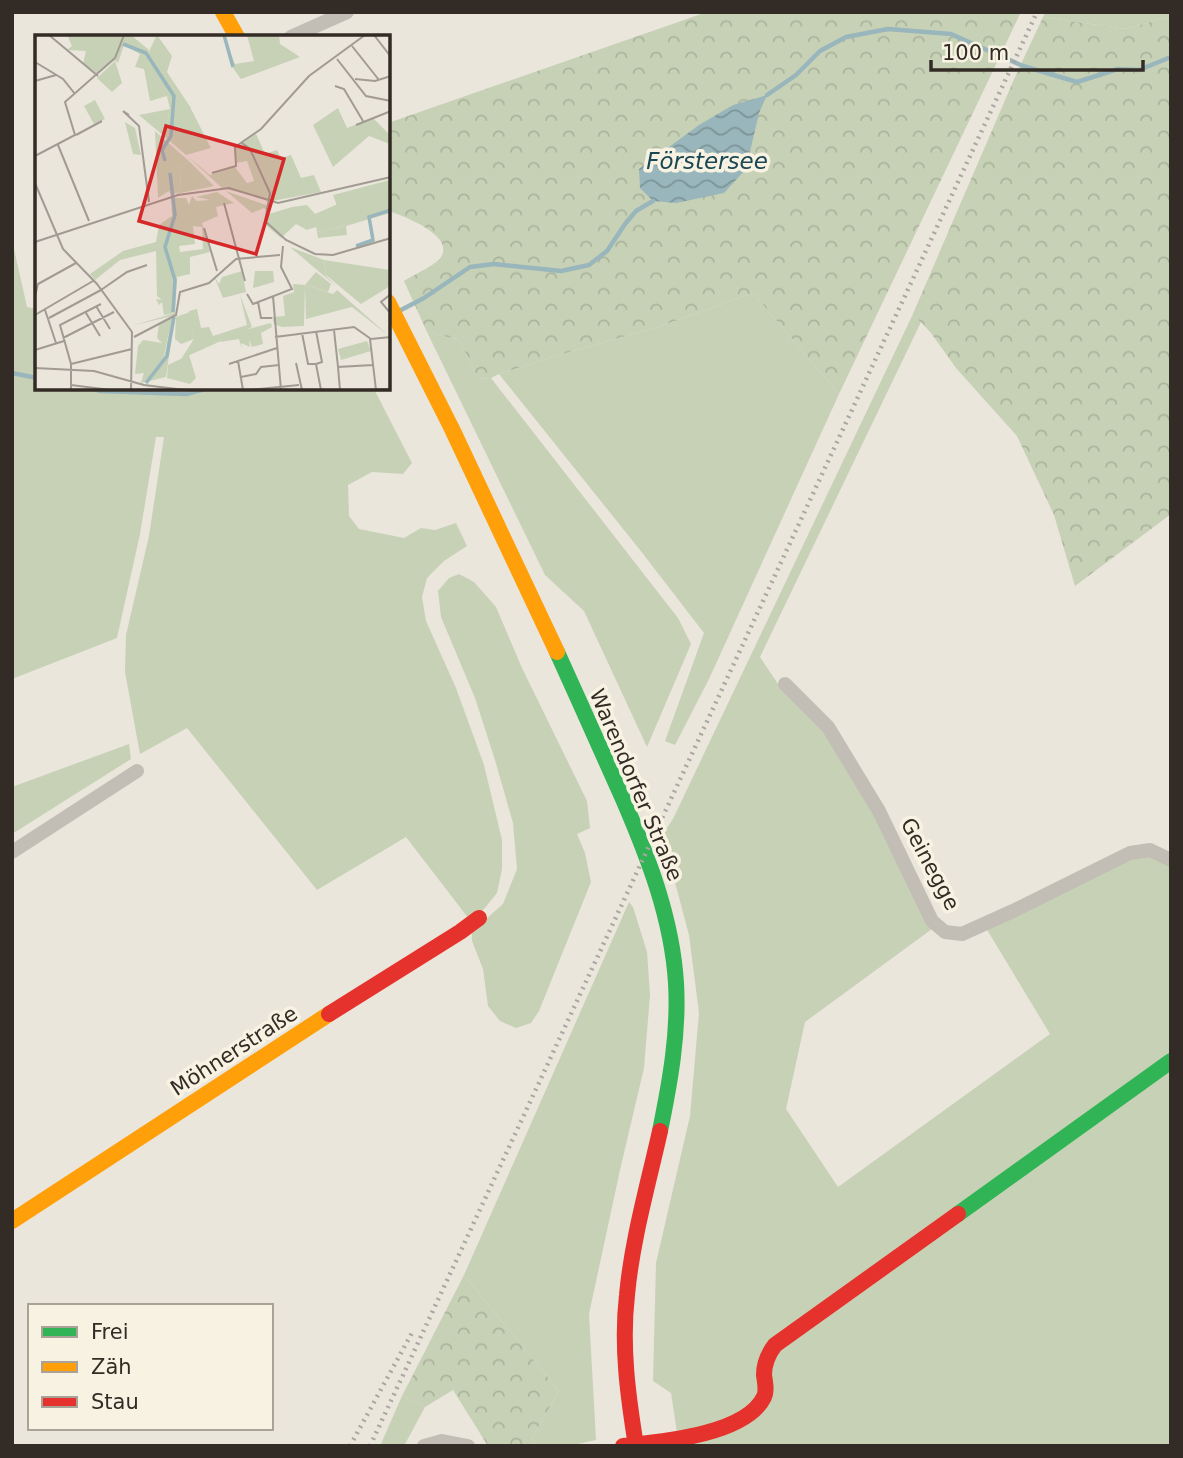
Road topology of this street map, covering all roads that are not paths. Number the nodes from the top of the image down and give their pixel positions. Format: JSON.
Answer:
{"nodes":[{"id":1,"x":223,"y":12,"type":"edge"},
{"id":2,"x":347,"y":12,"type":"edge"},
{"id":3,"x":236,"y":35,"type":"edge"},
{"id":4,"x":295,"y":35,"type":"edge"},
{"id":5,"x":390,"y":307,"type":"edge"},
{"id":6,"x":785,"y":684,"type":"dead end"},
{"id":7,"x":137,"y":771,"type":"dead end"},
{"id":8,"x":12,"y":852,"type":"edge"},
{"id":9,"x":1171,"y":860,"type":"edge"},
{"id":10,"x":479,"y":918,"type":"dead end"},
{"id":11,"x":1171,"y":1061,"type":"edge"},
{"id":12,"x":12,"y":1221,"type":"edge"},
{"id":13,"x":631,"y":1445,"type":"edge"},
{"id":14,"x":424,"y":1446,"type":"edge"},
{"id":15,"x":468,"y":1446,"type":"edge"}],
"edges":[{"from":1,"to":3,"type":"street"},
{"from":2,"to":4,"type":"street"},
{"from":5,"to":13,"type":"street","name":"Warendorfer Straße"},
{"from":6,"to":9,"type":"street","name":"Geinegge"},
{"from":7,"to":8,"type":"street"},
{"from":10,"to":12,"type":"street","name":"Möhnerstraße"},
{"from":11,"to":13,"type":"street"},
{"from":14,"to":15,"type":"street"}]}
